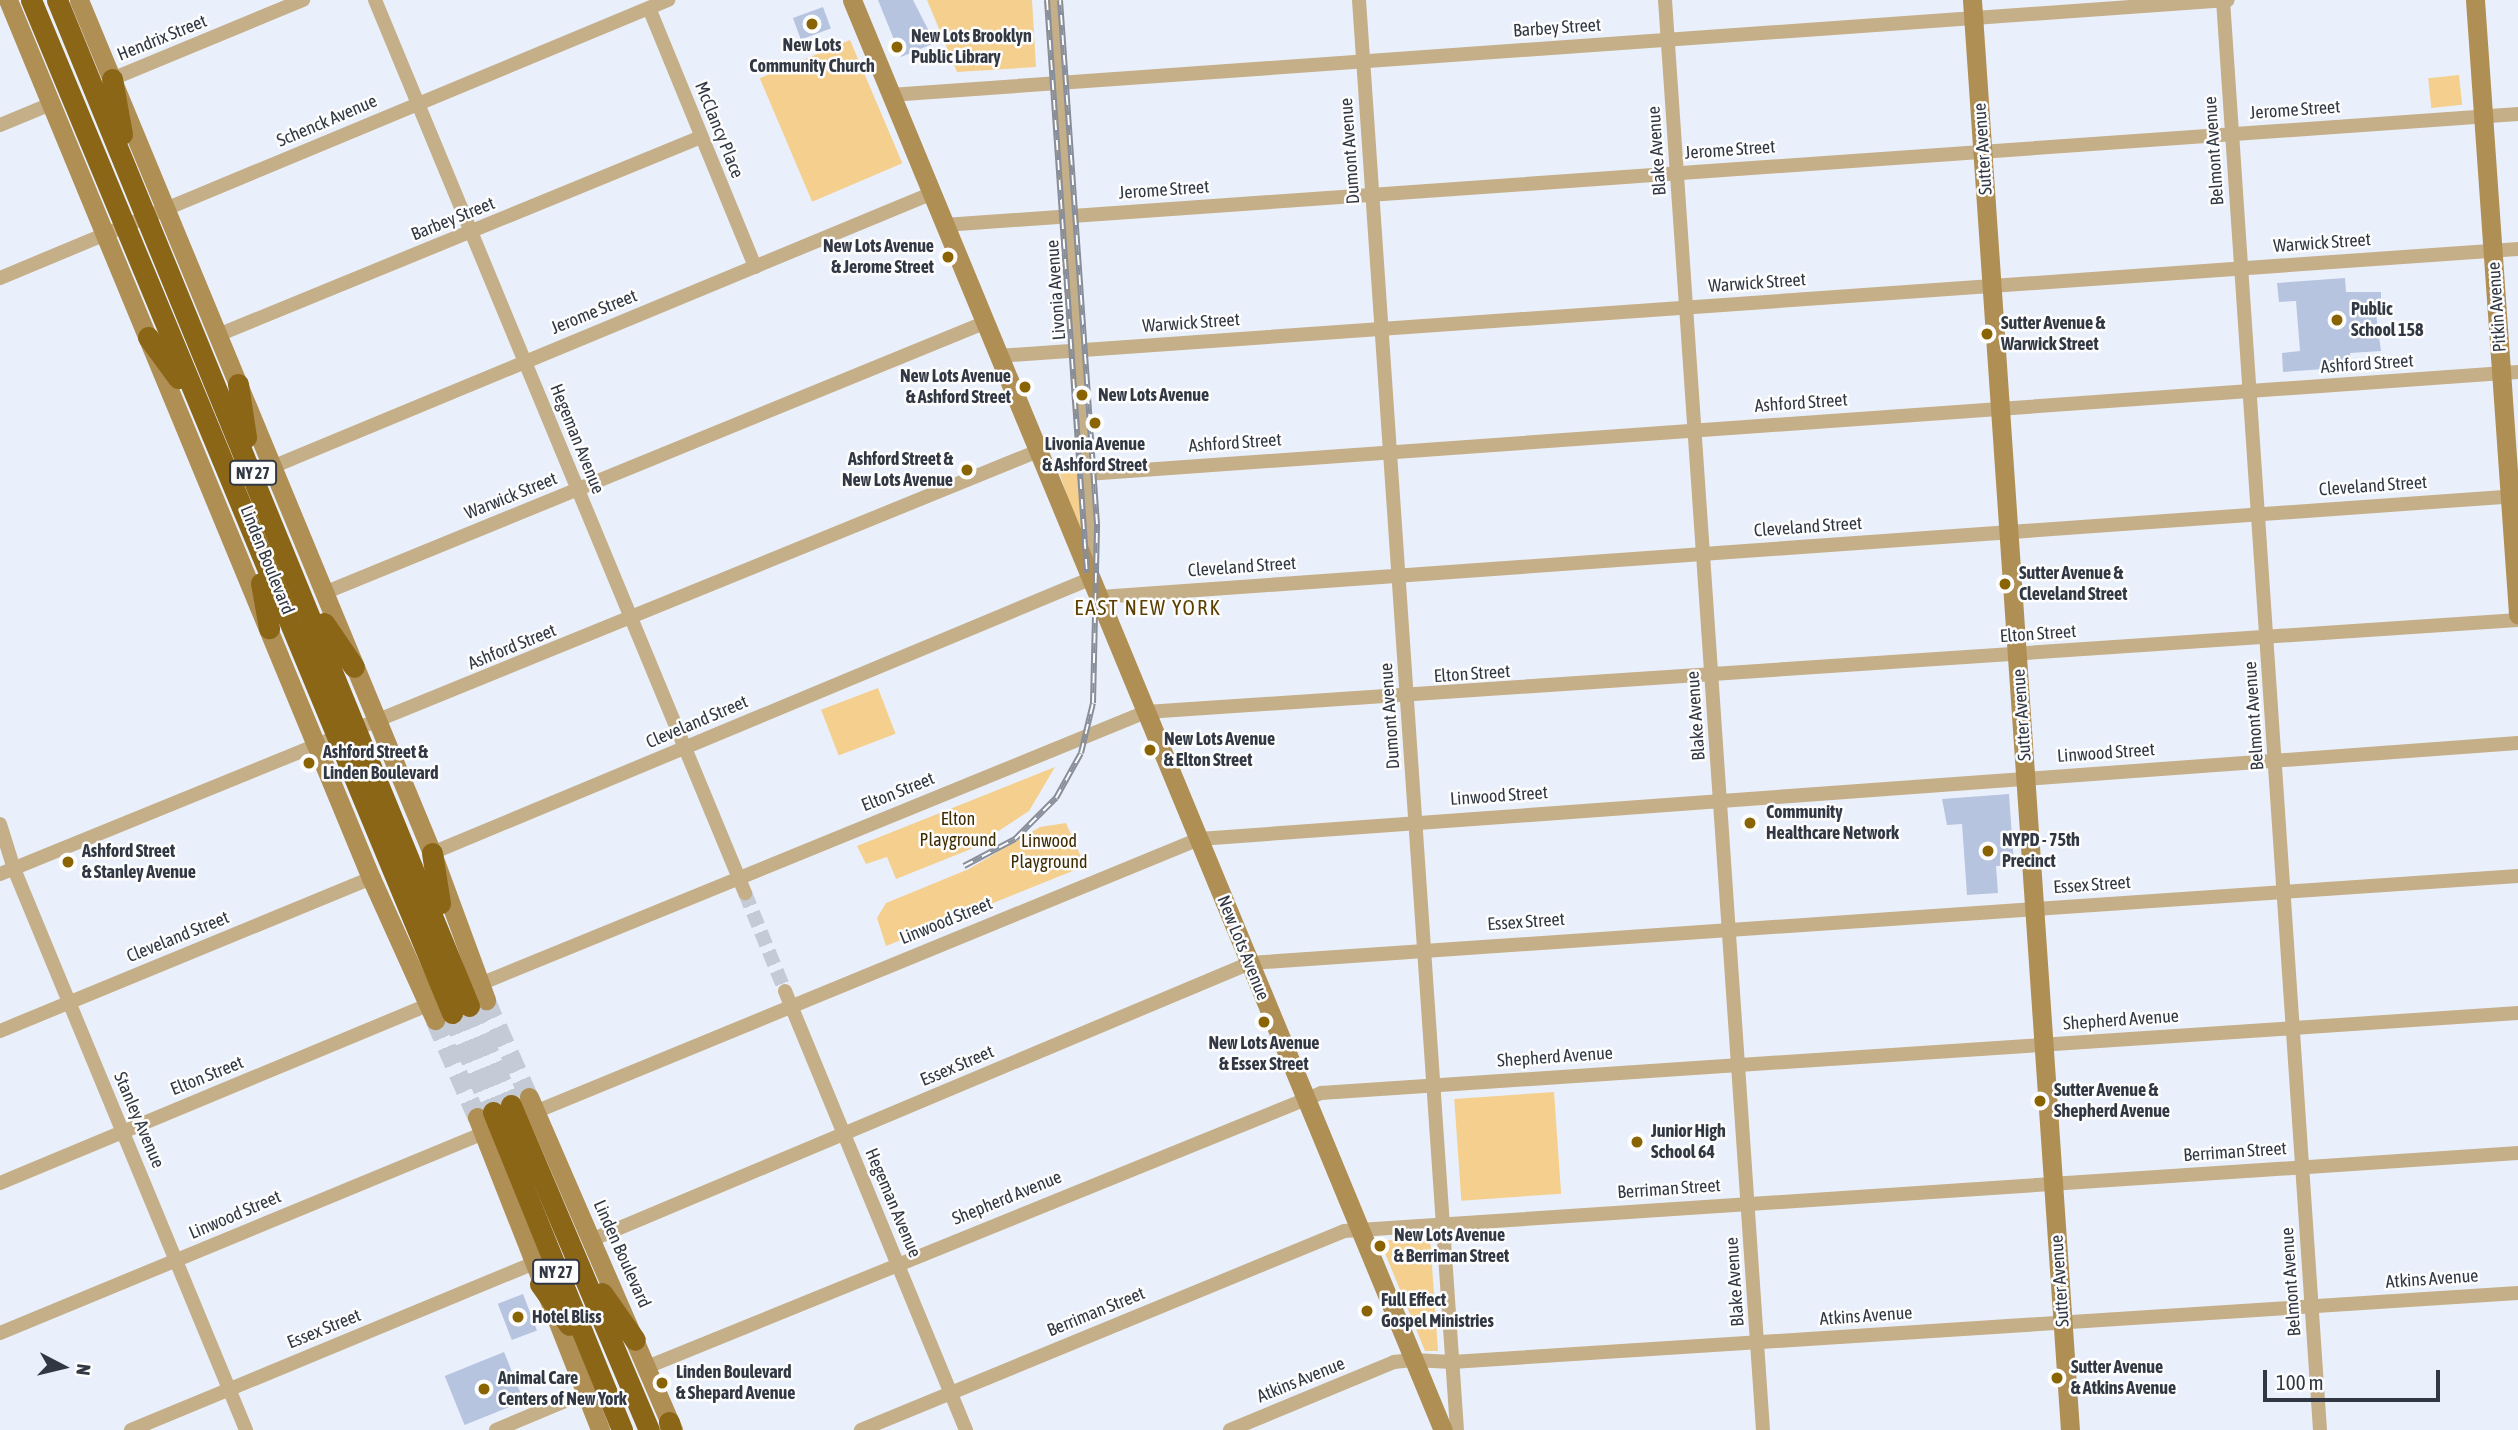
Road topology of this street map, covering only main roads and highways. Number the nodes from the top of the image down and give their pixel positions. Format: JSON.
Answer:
{"nodes":[{"id":1,"x":31,"y":0,"type":"edge"},
{"id":2,"x":57,"y":0,"type":"edge"},
{"id":3,"x":112,"y":79,"type":"road end"},
{"id":4,"x":129,"y":174,"type":"junction"},
{"id":5,"x":148,"y":337,"type":"road end"},
{"id":6,"x":238,"y":384,"type":"road end"},
{"id":7,"x":198,"y":405,"type":"junction"},
{"id":8,"x":250,"y":467,"type":"junction"},
{"id":9,"x":253,"y":539,"type":"junction"},
{"id":10,"x":299,"y":585,"type":"junction"},
{"id":11,"x":270,"y":628,"type":"road end"},
{"id":12,"x":355,"y":667,"type":"road end"},
{"id":13,"x":432,"y":853,"type":"road end"},
{"id":14,"x":446,"y":940,"type":"junction"},
{"id":15,"x":577,"y":1257,"type":"junction"},
{"id":16,"x":540,"y":1284,"type":"road end"},
{"id":17,"x":635,"y":1340,"type":"road end"},
{"id":18,"x":592,"y":1357,"type":"junction"},
{"id":19,"x":622,"y":1430,"type":"edge"},
{"id":20,"x":649,"y":1430,"type":"edge"}],
"edges":[{"from":1,"to":7,"type":"highway","name":"Linden Boulevard","number":"NY 27"},
{"from":2,"to":4,"type":"highway","name":"Linden Boulevard","number":"NY 27"},
{"from":3,"to":4,"type":"highway"},
{"from":4,"to":8,"type":"highway","name":"Linden Boulevard","number":"NY 27"},
{"from":5,"to":7,"type":"highway"},
{"from":6,"to":8,"type":"highway"},
{"from":7,"to":9,"type":"highway","name":"Linden Boulevard","number":"NY 27"},
{"from":8,"to":10,"type":"highway","name":"Linden Boulevard","number":"NY 27"},
{"from":9,"to":11,"type":"highway"},
{"from":9,"to":14,"type":"highway","name":"Linden Boulevard","number":"NY 27"},
{"from":10,"to":12,"type":"highway"},
{"from":10,"to":14,"type":"highway","name":"Linden Boulevard","number":"NY 27"},
{"from":13,"to":14,"type":"highway"},
{"from":15,"to":17,"type":"highway"},
{"from":15,"to":18,"type":"highway","number":"NY 27"},
{"from":15,"to":20,"type":"highway","number":"NY 27"},
{"from":16,"to":18,"type":"highway"},
{"from":18,"to":19,"type":"highway","number":"NY 27"}]}
